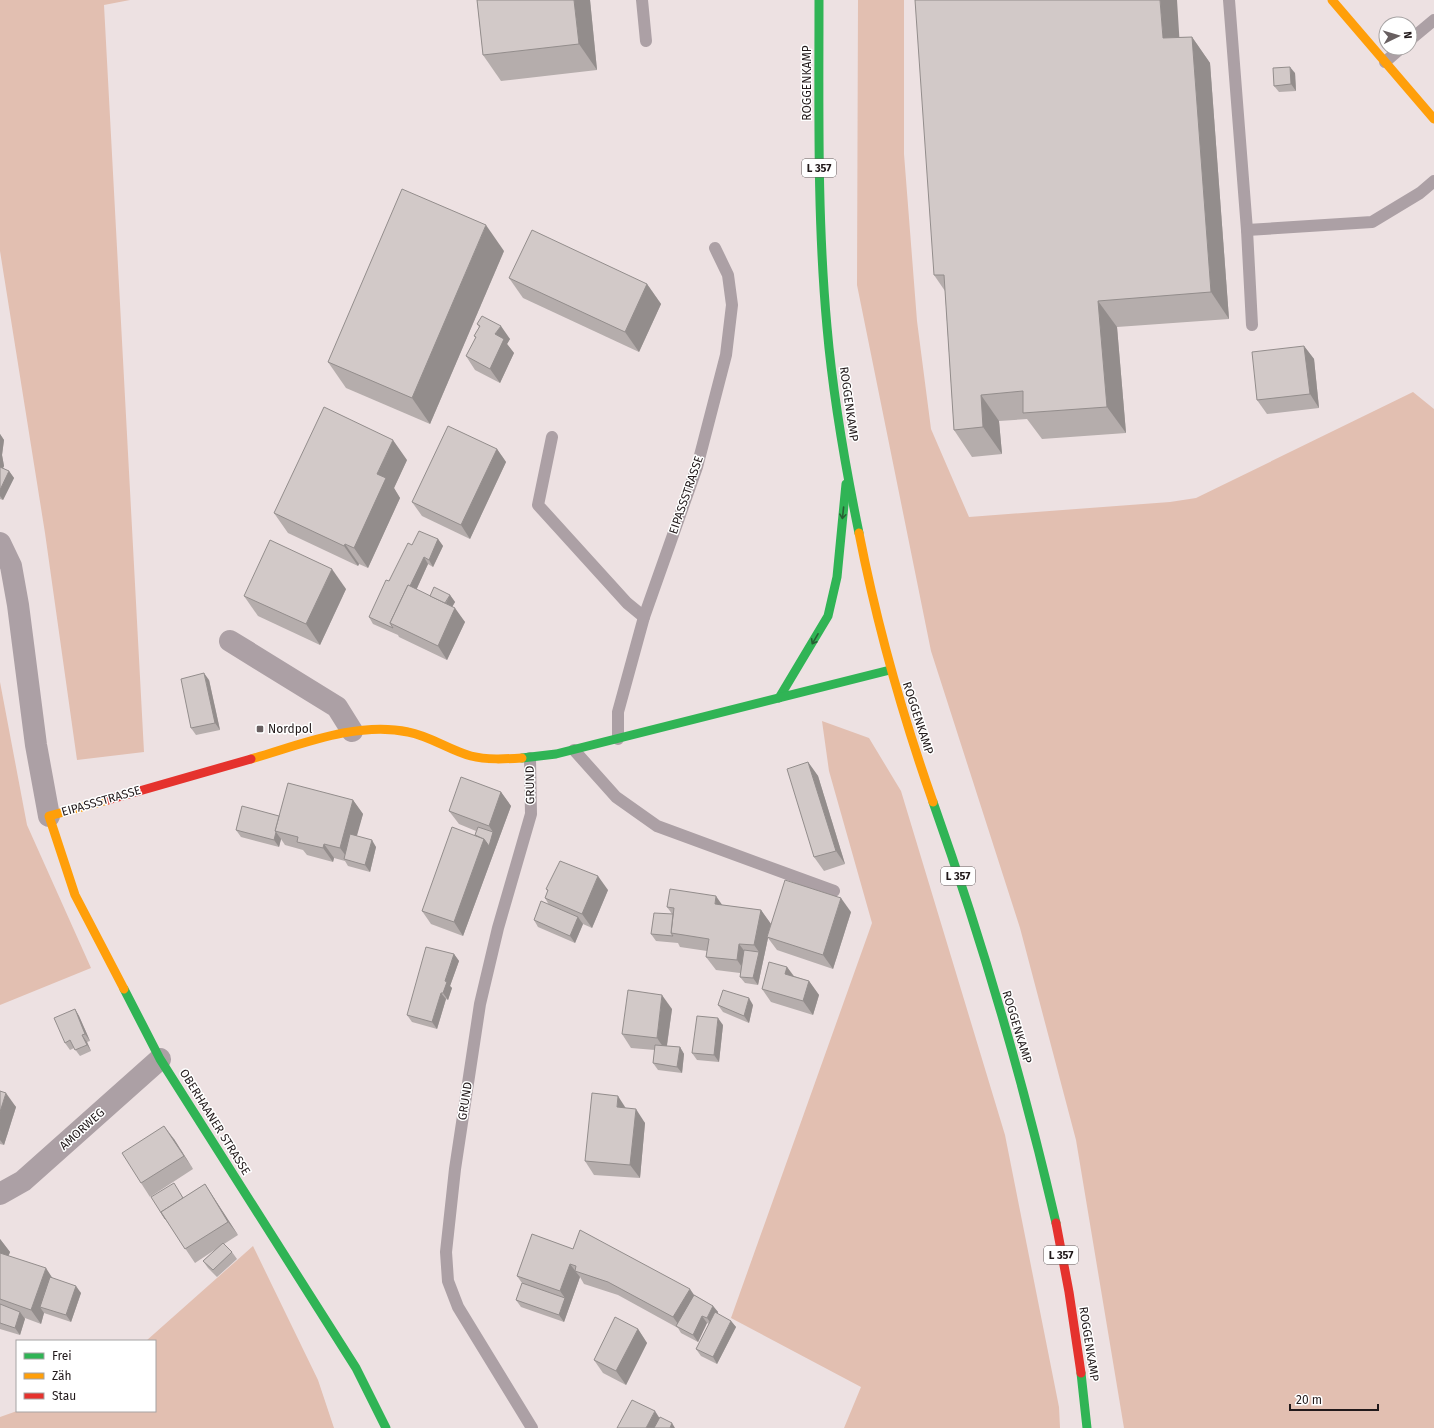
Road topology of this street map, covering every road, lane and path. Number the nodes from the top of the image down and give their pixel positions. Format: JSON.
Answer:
{"nodes":[{"id":1,"x":642,"y":0,"type":"edge"},
{"id":2,"x":819,"y":0,"type":"edge"},
{"id":3,"x":1228,"y":0,"type":"edge"},
{"id":4,"x":1332,"y":0,"type":"edge"},
{"id":5,"x":1434,"y":20,"type":"edge"},
{"id":6,"x":1418,"y":33,"type":"edge"},
{"id":7,"x":646,"y":42,"type":"dead end"},
{"id":8,"x":1392,"y":56,"type":"edge"},
{"id":9,"x":1385,"y":62,"type":"junction"},
{"id":10,"x":1434,"y":119,"type":"edge"},
{"id":11,"x":1434,"y":181,"type":"edge"},
{"id":12,"x":1247,"y":230,"type":"junction"},
{"id":13,"x":715,"y":248,"type":"dead end"},
{"id":14,"x":1252,"y":325,"type":"dead end"},
{"id":15,"x":552,"y":437,"type":"dead end"},
{"id":16,"x":847,"y":474,"type":"junction"},
{"id":17,"x":0,"y":543,"type":"edge"},
{"id":18,"x":644,"y":618,"type":"junction"},
{"id":19,"x":230,"y":641,"type":"dead end"},
{"id":20,"x":890,"y":670,"type":"junction"},
{"id":21,"x":779,"y":698,"type":"junction"},
{"id":22,"x":352,"y":731,"type":"junction"},
{"id":23,"x":618,"y":739,"type":"junction"},
{"id":24,"x":574,"y":750,"type":"junction"},
{"id":25,"x":530,"y":758,"type":"junction"},
{"id":26,"x":49,"y":816,"type":"junction"},
{"id":27,"x":834,"y":891,"type":"dead end"},
{"id":28,"x":160,"y":1059,"type":"junction"},
{"id":29,"x":0,"y":1194,"type":"edge"},
{"id":30,"x":386,"y":1428,"type":"edge"},
{"id":31,"x":532,"y":1428,"type":"edge"},
{"id":32,"x":1087,"y":1428,"type":"edge"}],
"edges":[{"from":1,"to":7,"type":"lane"},
{"from":2,"to":16,"type":"street","name":"ROGGENKAMP","number":"L 357"},
{"from":3,"to":12,"type":"lane"},
{"from":4,"to":9,"type":"street"},
{"from":5,"to":6,"type":"lane"},
{"from":8,"to":9,"type":"lane"},
{"from":9,"to":10,"type":"street"},
{"from":11,"to":12,"type":"lane"},
{"from":12,"to":14,"type":"lane"},
{"from":13,"to":18,"type":"lane","name":"EIPASSSTRASSE"},
{"from":15,"to":18,"type":"lane"},
{"from":16,"to":20,"type":"street","name":"ROGGENKAMP","number":"L 357"},
{"from":16,"to":21,"type":"street","one_way":true},
{"from":17,"to":26,"type":"street","name":"EIPASSSTRASSE"},
{"from":18,"to":23,"type":"lane","name":"EIPASSSTRASSE"},
{"from":19,"to":22,"type":"street"},
{"from":20,"to":21,"type":"street","name":"EIPASSSTRASSE"},
{"from":20,"to":32,"type":"street","name":"ROGGENKAMP","number":"L 357"},
{"from":21,"to":23,"type":"street","name":"EIPASSSTRASSE"},
{"from":22,"to":25,"type":"street","name":"EIPASSSTRASSE"},
{"from":22,"to":26,"type":"street","name":"EIPASSSTRASSE"},
{"from":23,"to":24,"type":"street","name":"EIPASSSTRASSE"},
{"from":24,"to":25,"type":"street","name":"EIPASSSTRASSE"},
{"from":24,"to":27,"type":"lane"},
{"from":25,"to":31,"type":"lane","name":"GRUND"},
{"from":26,"to":28,"type":"street","name":"OBERHAANER STRASSE"},
{"from":28,"to":29,"type":"street","name":"AMORWEG"},
{"from":28,"to":30,"type":"street","name":"OBERHAANER STRASSE"}]}
